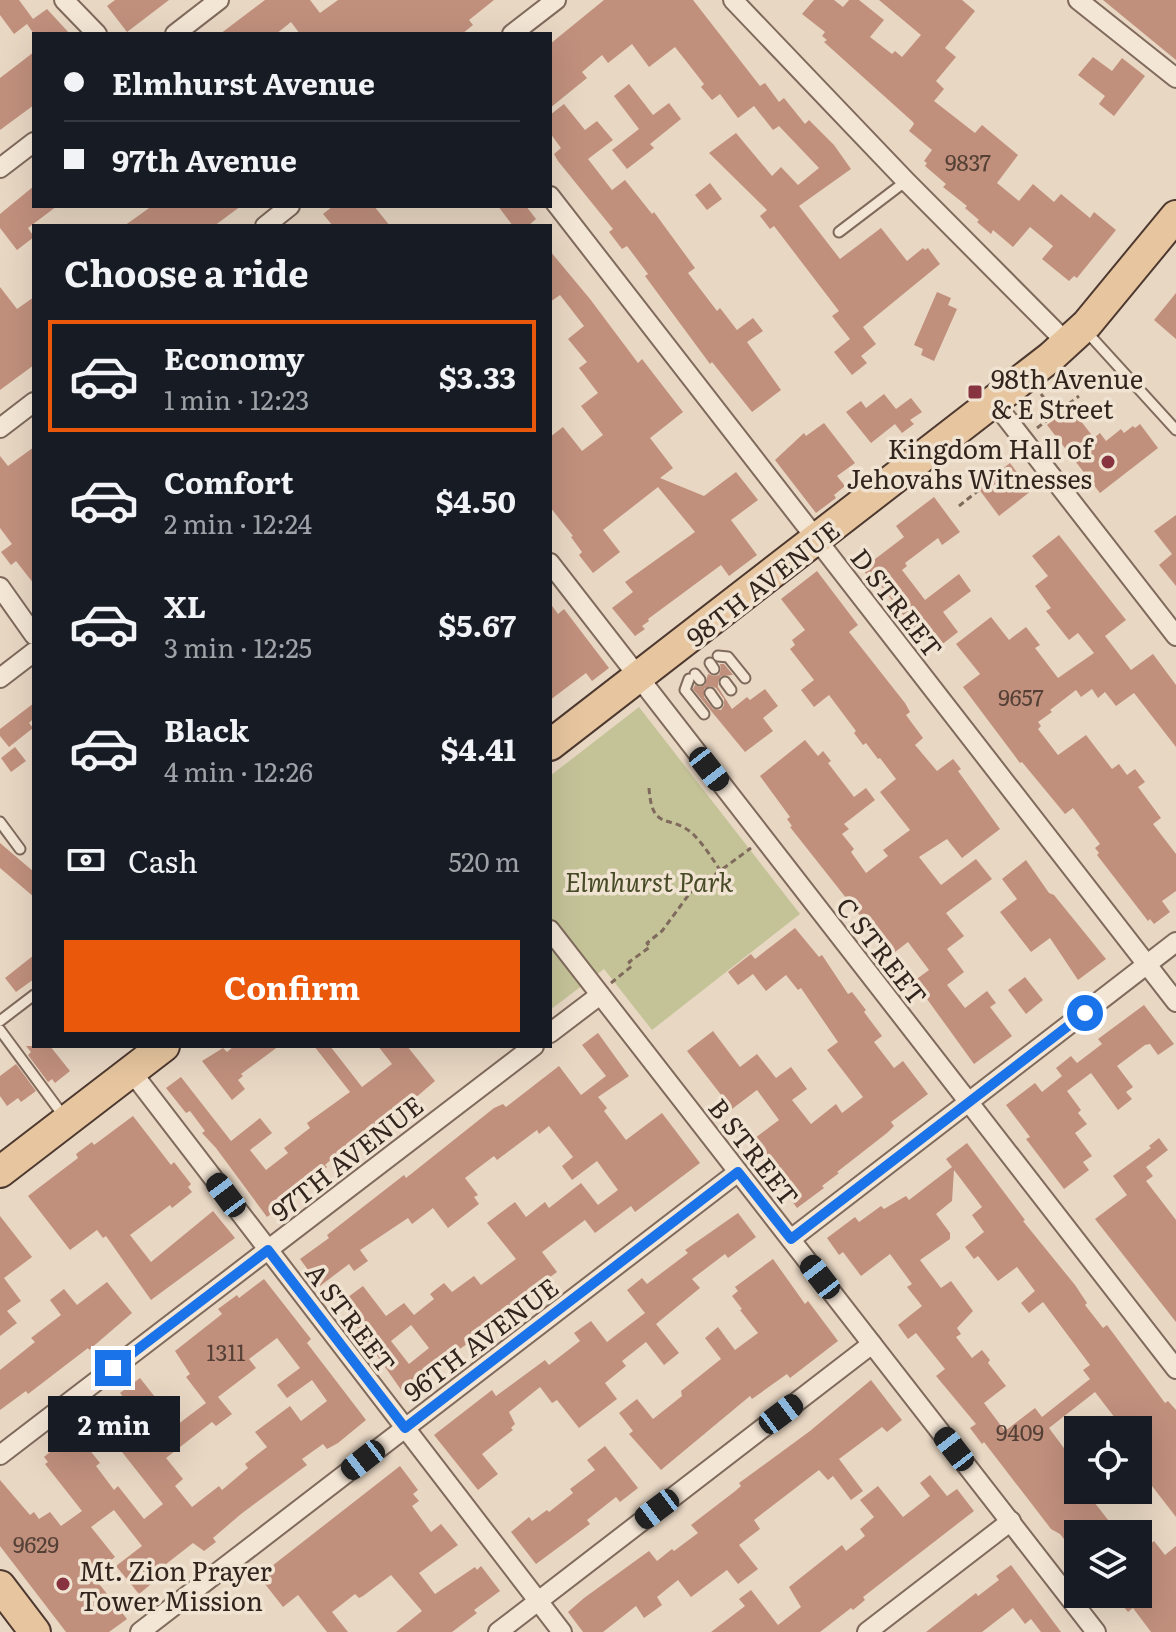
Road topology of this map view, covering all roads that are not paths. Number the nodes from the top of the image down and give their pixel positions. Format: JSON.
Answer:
{"nodes":[{"id":1,"x":64,"y":0,"type":"edge"},
{"id":2,"x":219,"y":0,"type":"edge"},
{"id":3,"x":556,"y":0,"type":"edge"},
{"id":4,"x":733,"y":0,"type":"edge"},
{"id":5,"x":1078,"y":0,"type":"edge"},
{"id":6,"x":95,"y":32,"type":"edge"},
{"id":7,"x":178,"y":32,"type":"edge"},
{"id":8,"x":515,"y":32,"type":"edge"},
{"id":9,"x":1176,"y":78,"type":"edge"},
{"id":10,"x":32,"y":144,"type":"edge"},
{"id":11,"x":0,"y":168,"type":"edge"},
{"id":12,"x":906,"y":181,"type":"junction"},
{"id":13,"x":552,"y":199,"type":"edge"},
{"id":14,"x":1176,"y":216,"type":"edge"},
{"id":15,"x":839,"y":232,"type":"dead end"},
{"id":16,"x":1075,"y":335,"type":"junction"},
{"id":17,"x":994,"y":402,"type":"junction"},
{"id":18,"x":32,"y":404,"type":"edge"},
{"id":19,"x":0,"y":428,"type":"edge"},
{"id":20,"x":1176,"y":430,"type":"edge"},
{"id":21,"x":817,"y":540,"type":"junction"},
{"id":22,"x":552,"y":566,"type":"edge"},
{"id":23,"x":0,"y":587,"type":"edge"},
{"id":24,"x":32,"y":632,"type":"edge"},
{"id":25,"x":1176,"y":636,"type":"edge"},
{"id":26,"x":32,"y":654,"type":"edge"},
{"id":27,"x":714,"y":662,"type":"dead end"},
{"id":28,"x":0,"y":678,"type":"edge"},
{"id":29,"x":639,"y":678,"type":"junction"},
{"id":30,"x":695,"y":678,"type":"dead end"},
{"id":31,"x":745,"y":678,"type":"dead end"},
{"id":32,"x":710,"y":693,"type":"dead end"},
{"id":33,"x":717,"y":703,"type":"dead end"},
{"id":34,"x":704,"y":714,"type":"dead end"},
{"id":35,"x":552,"y":743,"type":"edge"},
{"id":36,"x":0,"y":822,"type":"edge"},
{"id":37,"x":4,"y":835,"type":"edge"},
{"id":38,"x":20,"y":849,"type":"dead end"},
{"id":39,"x":552,"y":933,"type":"edge"},
{"id":40,"x":1176,"y":942,"type":"edge"},
{"id":41,"x":1147,"y":965,"type":"junction"},
{"id":42,"x":600,"y":995,"type":"junction"},
{"id":43,"x":32,"y":997,"type":"edge"},
{"id":44,"x":1176,"y":1002,"type":"edge"},
{"id":45,"x":0,"y":1021,"type":"edge"},
{"id":46,"x":0,"y":1030,"type":"edge"},
{"id":47,"x":552,"y":1031,"type":"edge"},
{"id":48,"x":161,"y":1048,"type":"edge"},
{"id":49,"x":531,"y":1048,"type":"edge"},
{"id":50,"x":131,"y":1071,"type":"junction"},
{"id":51,"x":969,"y":1103,"type":"junction"},
{"id":52,"x":67,"y":1120,"type":"junction"},
{"id":53,"x":0,"y":1172,"type":"edge"},
{"id":54,"x":738,"y":1172,"type":"junction"},
{"id":55,"x":791,"y":1239,"type":"junction"},
{"id":56,"x":268,"y":1250,"type":"junction"},
{"id":57,"x":872,"y":1344,"type":"junction"},
{"id":58,"x":1176,"y":1369,"type":"edge"},
{"id":59,"x":405,"y":1428,"type":"junction"},
{"id":60,"x":0,"y":1455,"type":"edge"},
{"id":61,"x":1011,"y":1521,"type":"junction"},
{"id":62,"x":0,"y":1586,"type":"edge"},
{"id":63,"x":538,"y":1601,"type":"junction"},
{"id":64,"x":35,"y":1632,"type":"edge"},
{"id":65,"x":140,"y":1632,"type":"edge"},
{"id":66,"x":498,"y":1632,"type":"edge"},
{"id":67,"x":562,"y":1632,"type":"edge"},
{"id":68,"x":867,"y":1632,"type":"edge"},
{"id":69,"x":1096,"y":1632,"type":"edge"}],
"edges":[{"from":1,"to":6,"type":"street"},
{"from":2,"to":7,"type":"street"},
{"from":3,"to":8,"type":"street"},
{"from":4,"to":12,"type":"street"},
{"from":5,"to":9,"type":"street"},
{"from":10,"to":11,"type":"street"},
{"from":12,"to":15,"type":"lane"},
{"from":12,"to":16,"type":"street"},
{"from":13,"to":21,"type":"street","name":"D STREET"},
{"from":14,"to":16,"type":"main road","name":"98TH AVENUE"},
{"from":16,"to":17,"type":"main road","name":"98TH AVENUE"},
{"from":16,"to":20,"type":"lane"},
{"from":17,"to":21,"type":"main road","name":"98TH AVENUE"},
{"from":17,"to":25,"type":"street"},
{"from":18,"to":19,"type":"street"},
{"from":21,"to":29,"type":"main road","name":"98TH AVENUE"},
{"from":21,"to":41,"type":"street","name":"D STREET"},
{"from":22,"to":29,"type":"street","name":"C STREET"},
{"from":23,"to":24,"type":"street"},
{"from":26,"to":28,"type":"street"},
{"from":27,"to":31,"type":"lane"},
{"from":29,"to":35,"type":"main road","name":"98TH AVENUE"},
{"from":29,"to":51,"type":"street","name":"C STREET"},
{"from":30,"to":34,"type":"lane"},
{"from":32,"to":33,"type":"lane"},
{"from":36,"to":37,"type":"lane"},
{"from":37,"to":38,"type":"lane"},
{"from":39,"to":42,"type":"street","name":"B STREET"},
{"from":40,"to":41,"type":"street"},
{"from":41,"to":44,"type":"street","name":"D STREET"},
{"from":41,"to":51,"type":"street"},
{"from":42,"to":47,"type":"street"},
{"from":42,"to":54,"type":"street","name":"B STREET"},
{"from":43,"to":45,"type":"lane"},
{"from":46,"to":52,"type":"lane"},
{"from":48,"to":50,"type":"main road"},
{"from":49,"to":56,"type":"street","name":"97TH AVENUE"},
{"from":50,"to":52,"type":"main road"},
{"from":50,"to":56,"type":"street","name":"A STREET"},
{"from":51,"to":55,"type":"street"},
{"from":51,"to":58,"type":"street","name":"C STREET"},
{"from":52,"to":53,"type":"main road"},
{"from":54,"to":55,"type":"street","name":"B STREET"},
{"from":54,"to":59,"type":"street","name":"96TH AVENUE"},
{"from":55,"to":57,"type":"street","name":"B STREET"},
{"from":56,"to":59,"type":"street","name":"A STREET"},
{"from":56,"to":60,"type":"street","name":"97TH AVENUE"},
{"from":57,"to":61,"type":"street","name":"B STREET"},
{"from":57,"to":63,"type":"street"},
{"from":59,"to":63,"type":"street","name":"A STREET"},
{"from":59,"to":65,"type":"street","name":"96TH AVENUE"},
{"from":61,"to":68,"type":"street"},
{"from":61,"to":69,"type":"street","name":"B STREET"},
{"from":62,"to":64,"type":"main road"},
{"from":63,"to":66,"type":"street"},
{"from":63,"to":67,"type":"street","name":"A STREET"}]}
